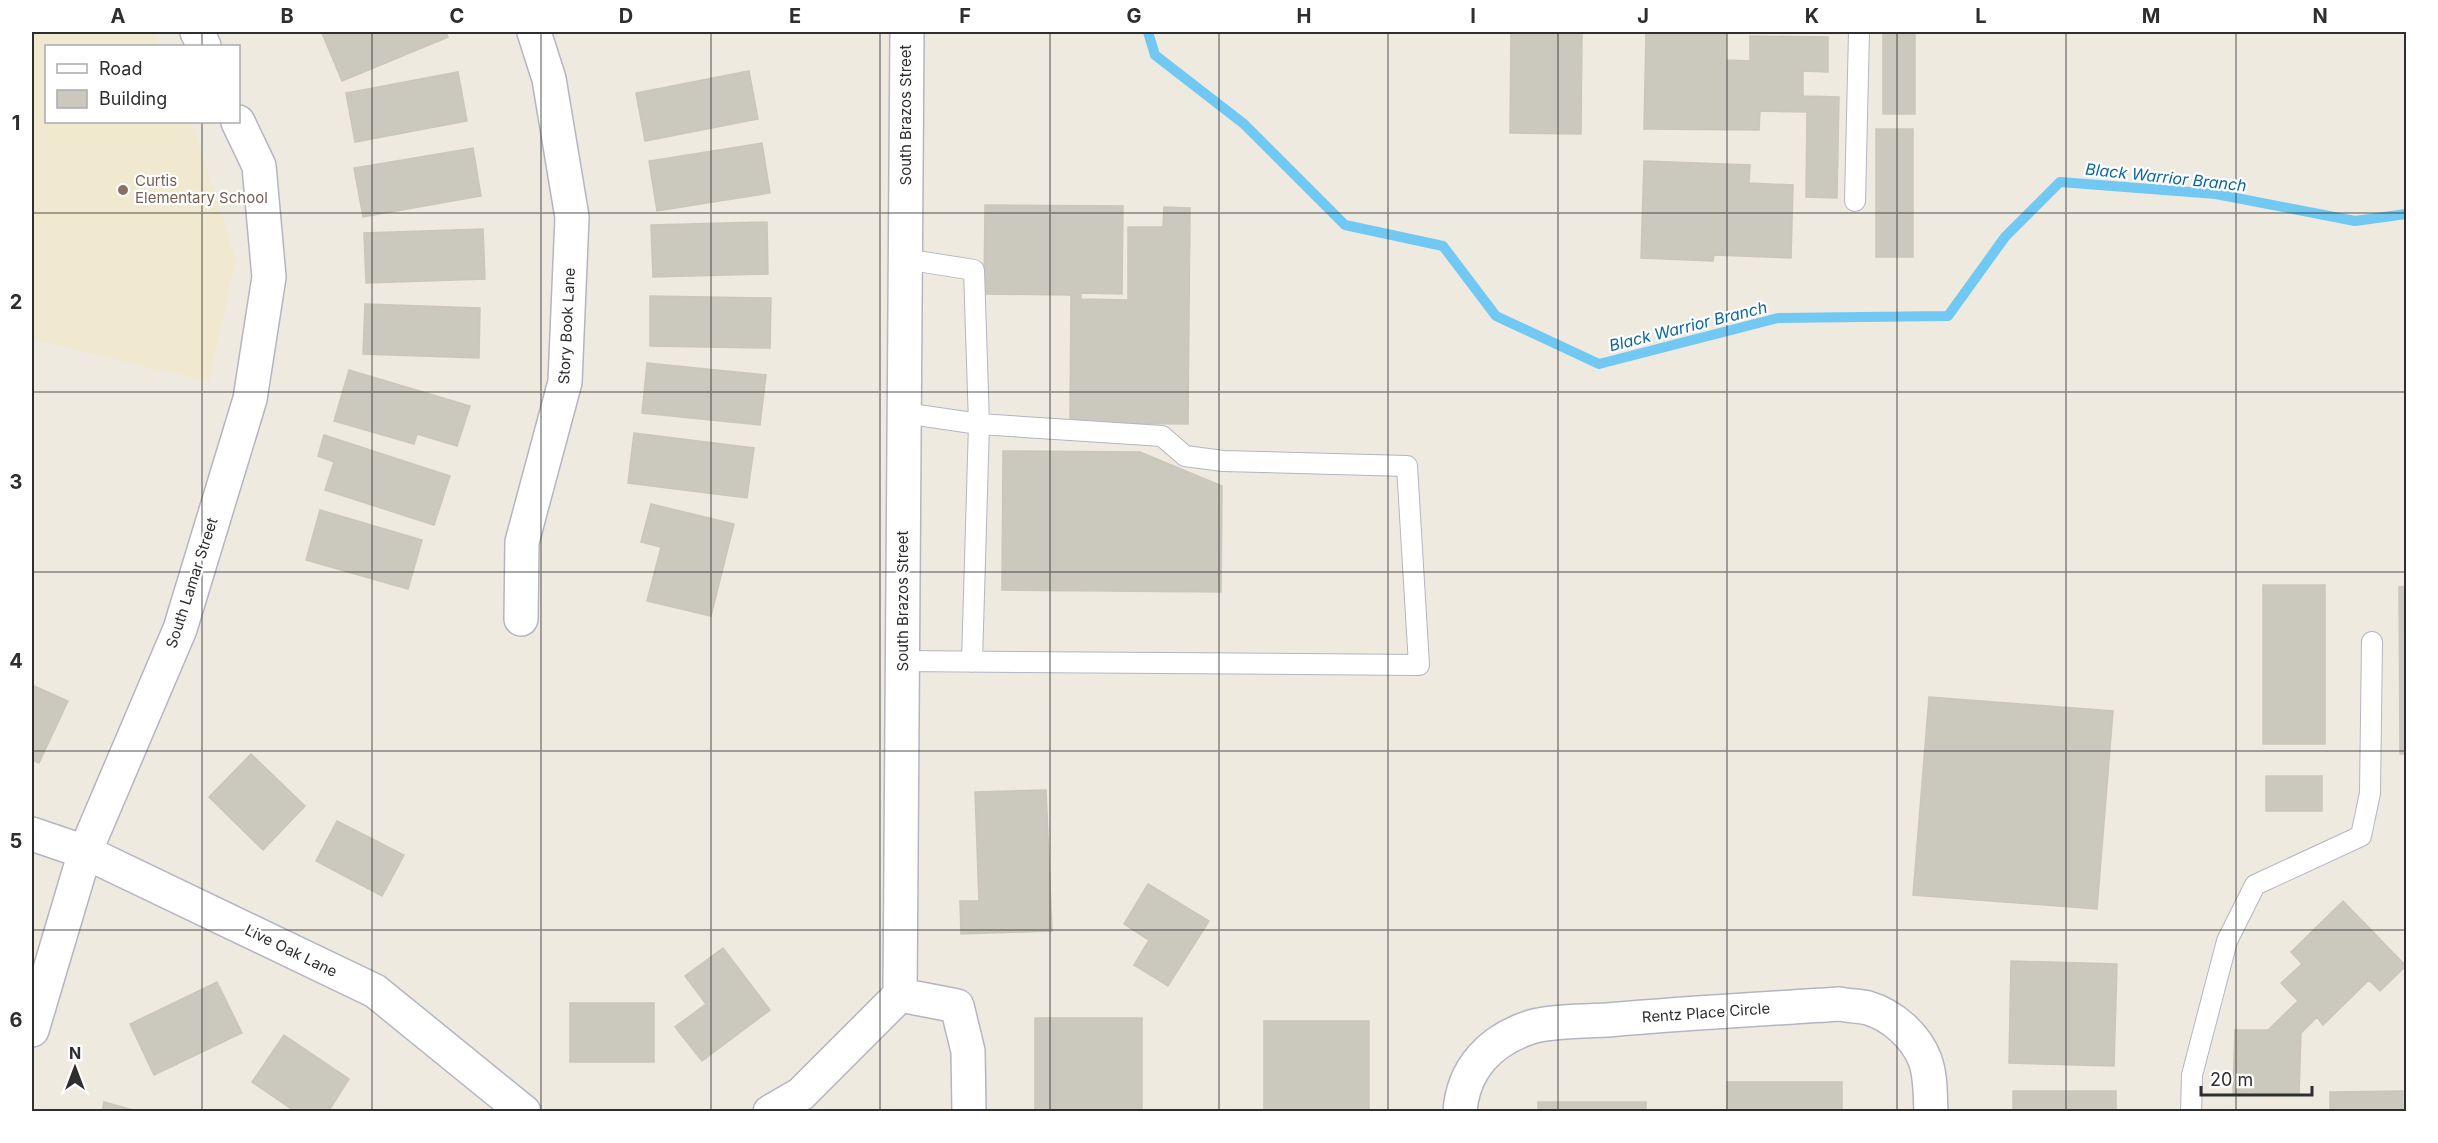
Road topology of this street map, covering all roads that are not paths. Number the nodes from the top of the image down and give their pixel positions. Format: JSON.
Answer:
{"nodes":[{"id":1,"x":534,"y":32,"type":"edge"},
{"id":2,"x":907,"y":32,"type":"edge"},
{"id":3,"x":1858,"y":32,"type":"edge"},
{"id":4,"x":238,"y":123,"type":"edge"},
{"id":5,"x":1856,"y":201,"type":"dead end"},
{"id":6,"x":905,"y":259,"type":"junction"},
{"id":7,"x":904,"y":413,"type":"junction"},
{"id":8,"x":979,"y":424,"type":"junction"},
{"id":9,"x":520,"y":619,"type":"dead end"},
{"id":10,"x":2372,"y":642,"type":"dead end"},
{"id":11,"x":902,"y":661,"type":"junction"},
{"id":12,"x":972,"y":662,"type":"junction"},
{"id":13,"x":32,"y":834,"type":"edge"},
{"id":14,"x":86,"y":852,"type":"junction"},
{"id":15,"x":900,"y":995,"type":"junction"},
{"id":16,"x":32,"y":1030,"type":"edge"},
{"id":17,"x":524,"y":1112,"type":"edge"},
{"id":18,"x":770,"y":1112,"type":"edge"},
{"id":19,"x":969,"y":1112,"type":"edge"},
{"id":20,"x":1460,"y":1112,"type":"edge"},
{"id":21,"x":1930,"y":1112,"type":"edge"},
{"id":22,"x":2191,"y":1112,"type":"edge"}],
"edges":[{"from":1,"to":9,"type":"street","name":"Story Book Lane"},
{"from":2,"to":6,"type":"street","name":"South Brazos Street"},
{"from":3,"to":5,"type":"lane"},
{"from":4,"to":14,"type":"street","name":"South Lamar Street"},
{"from":6,"to":7,"type":"street","name":"South Brazos Street"},
{"from":6,"to":8,"type":"lane"},
{"from":7,"to":8,"type":"lane"},
{"from":7,"to":11,"type":"street","name":"South Brazos Street"},
{"from":8,"to":12,"type":"lane"},
{"from":8,"to":12,"type":"lane"},
{"from":10,"to":22,"type":"lane"},
{"from":11,"to":12,"type":"lane"},
{"from":11,"to":15,"type":"street","name":"South Brazos Street"},
{"from":13,"to":14,"type":"street","name":"Live Oak Lane"},
{"from":14,"to":16,"type":"street","name":"South Lamar Street"},
{"from":14,"to":17,"type":"street","name":"Live Oak Lane"},
{"from":15,"to":18,"type":"street"},
{"from":15,"to":19,"type":"street"},
{"from":20,"to":21,"type":"street","name":"Rentz Place Circle"}]}
